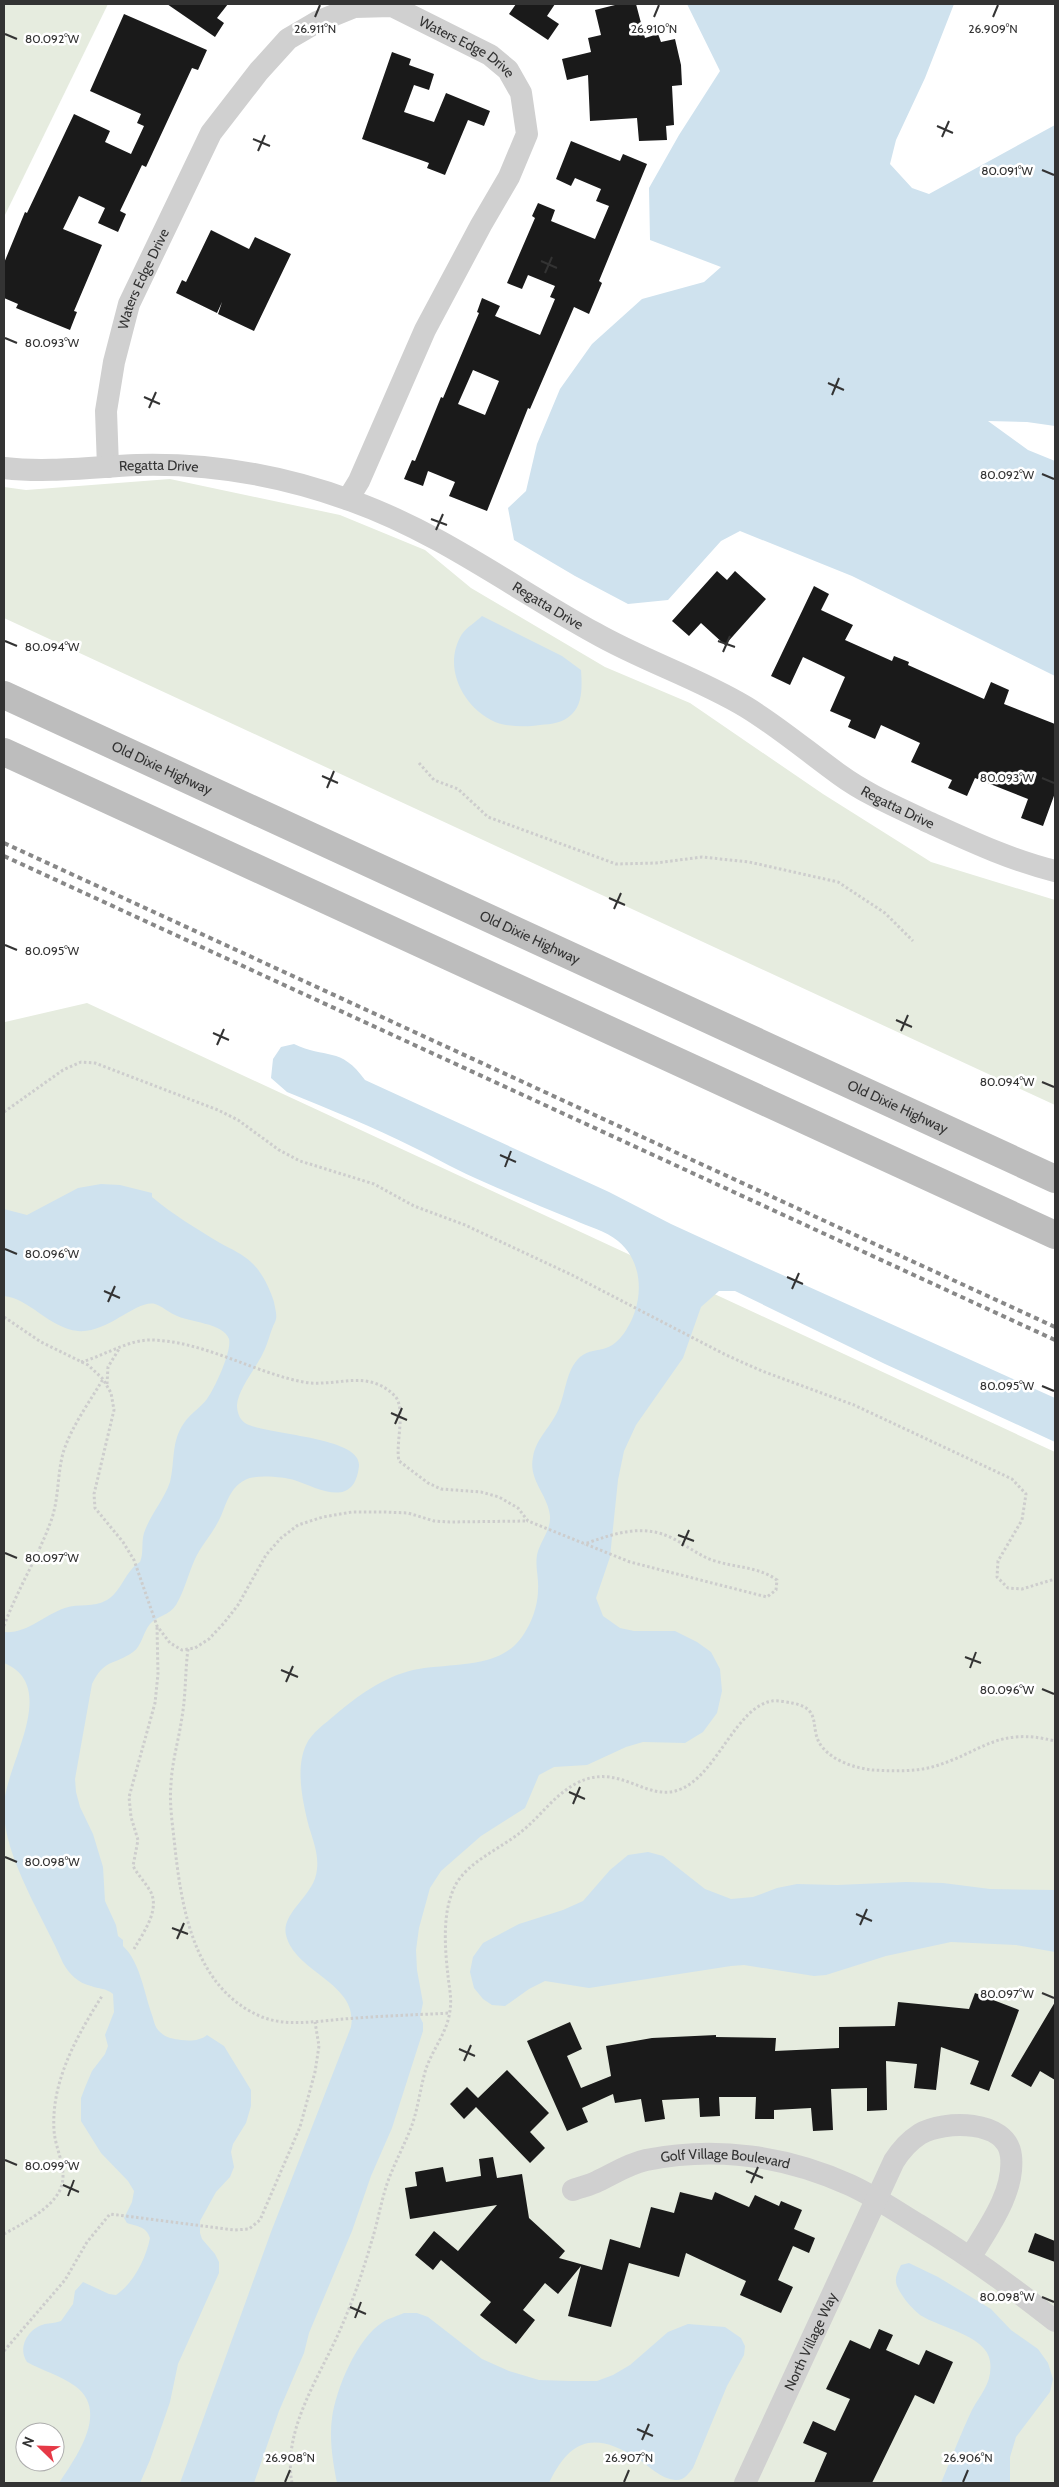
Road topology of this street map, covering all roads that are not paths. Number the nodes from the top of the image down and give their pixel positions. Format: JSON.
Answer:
{"nodes":[{"id":1,"x":108,"y":466,"type":"junction"},
{"id":2,"x":4,"y":468,"type":"edge"},
{"id":3,"x":348,"y":499,"type":"junction"},
{"id":4,"x":4,"y":695,"type":"edge"},
{"id":5,"x":4,"y":752,"type":"edge"},
{"id":6,"x":1055,"y":871,"type":"edge"},
{"id":7,"x":1055,"y":1179,"type":"edge"},
{"id":8,"x":1055,"y":1235,"type":"edge"},
{"id":9,"x":573,"y":2190,"type":"dead end"},
{"id":10,"x":876,"y":2199,"type":"junction"},
{"id":11,"x":971,"y":2256,"type":"junction"},
{"id":12,"x":1055,"y":2321,"type":"edge"},
{"id":13,"x":746,"y":2483,"type":"edge"}],
"edges":[{"from":1,"to":2,"type":"street","name":"Regatta Drive"},
{"from":1,"to":3,"type":"street","name":"Regatta Drive"},
{"from":1,"to":3,"type":"street","name":"Waters Edge Drive"},
{"from":3,"to":6,"type":"street","name":"Regatta Drive"},
{"from":4,"to":7,"type":"main road","name":"Old Dixie Highway"},
{"from":5,"to":8,"type":"main road"},
{"from":9,"to":10,"type":"street","name":"Golf Village Boulevard"},
{"from":10,"to":11,"type":"street","name":"Golf Village Boulevard"},
{"from":10,"to":11,"type":"street"},
{"from":10,"to":13,"type":"street","name":"North Village Way"},
{"from":11,"to":12,"type":"street","name":"Golf Village Boulevard"}]}
